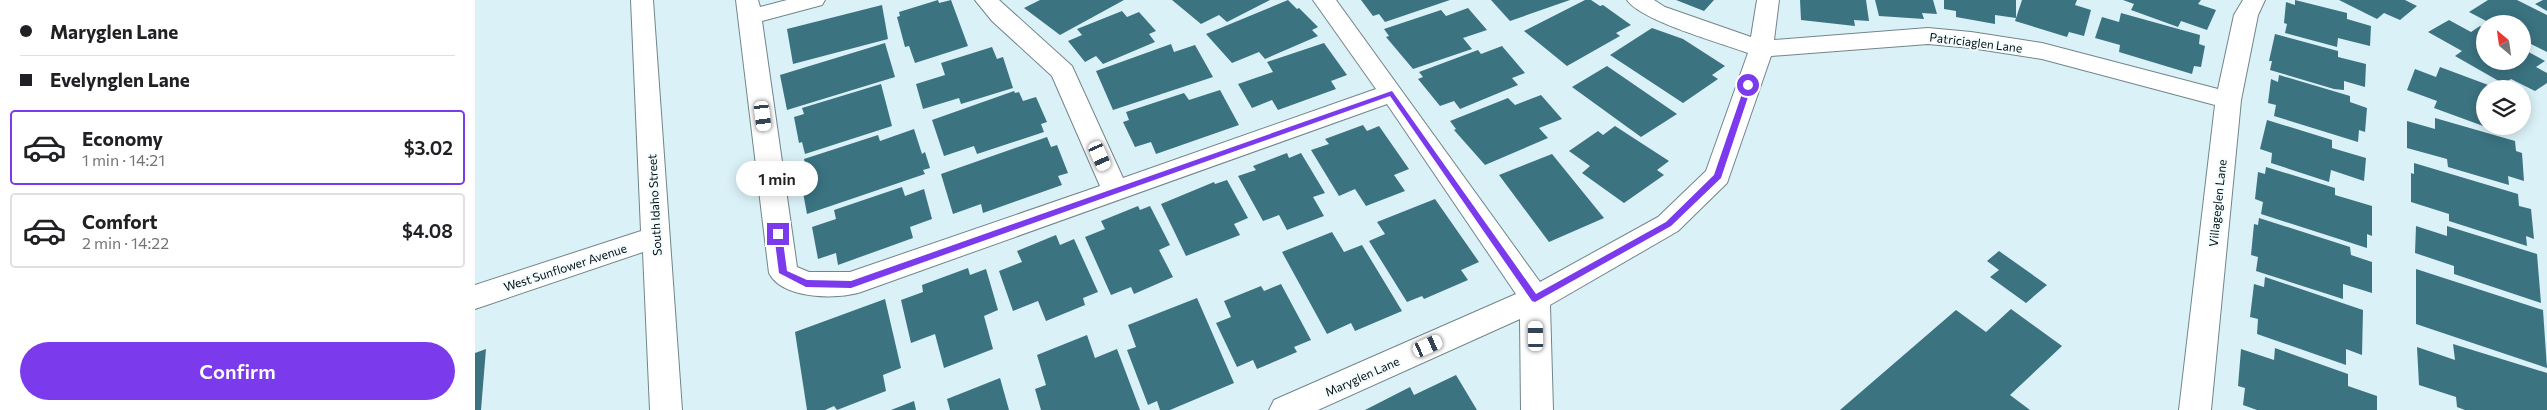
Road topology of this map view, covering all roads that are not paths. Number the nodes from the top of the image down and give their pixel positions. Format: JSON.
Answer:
{"nodes":[{"id":1,"x":642,"y":0,"type":"edge"},
{"id":2,"x":814,"y":0,"type":"edge"},
{"id":3,"x":986,"y":0,"type":"edge"},
{"id":4,"x":1324,"y":0,"type":"edge"},
{"id":5,"x":1638,"y":0,"type":"edge"},
{"id":6,"x":1768,"y":0,"type":"edge"},
{"id":7,"x":2254,"y":0,"type":"edge"},
{"id":8,"x":749,"y":9,"type":"edge"},
{"id":9,"x":1761,"y":49,"type":"junction"},
{"id":10,"x":1392,"y":93,"type":"junction"},
{"id":11,"x":2229,"y":100,"type":"junction"},
{"id":12,"x":1115,"y":190,"type":"junction"},
{"id":13,"x":656,"y":236,"type":"junction"},
{"id":14,"x":475,"y":297,"type":"edge"},
{"id":15,"x":1535,"y":299,"type":"junction"},
{"id":16,"x":666,"y":410,"type":"edge"},
{"id":17,"x":1285,"y":410,"type":"edge"},
{"id":18,"x":1537,"y":410,"type":"edge"},
{"id":19,"x":2195,"y":410,"type":"edge"}],
"edges":[{"from":1,"to":13,"type":"street","name":"South Idaho Street"},
{"from":2,"to":8,"type":"street"},
{"from":3,"to":12,"type":"street"},
{"from":4,"to":10,"type":"street"},
{"from":5,"to":9,"type":"street","name":"Patriciaglen Lane"},
{"from":6,"to":9,"type":"street","name":"Maryglen Lane"},
{"from":7,"to":11,"type":"street","name":"Villageglen Lane"},
{"from":8,"to":12,"type":"street"},
{"from":9,"to":11,"type":"street","name":"Patriciaglen Lane"},
{"from":9,"to":15,"type":"street","name":"Maryglen Lane"},
{"from":10,"to":12,"type":"street"},
{"from":10,"to":15,"type":"street"},
{"from":11,"to":19,"type":"street","name":"Villageglen Lane"},
{"from":13,"to":14,"type":"street","name":"West Sunflower Avenue"},
{"from":13,"to":16,"type":"street","name":"South Idaho Street"},
{"from":15,"to":17,"type":"street","name":"Maryglen Lane"},
{"from":15,"to":18,"type":"street"}]}
